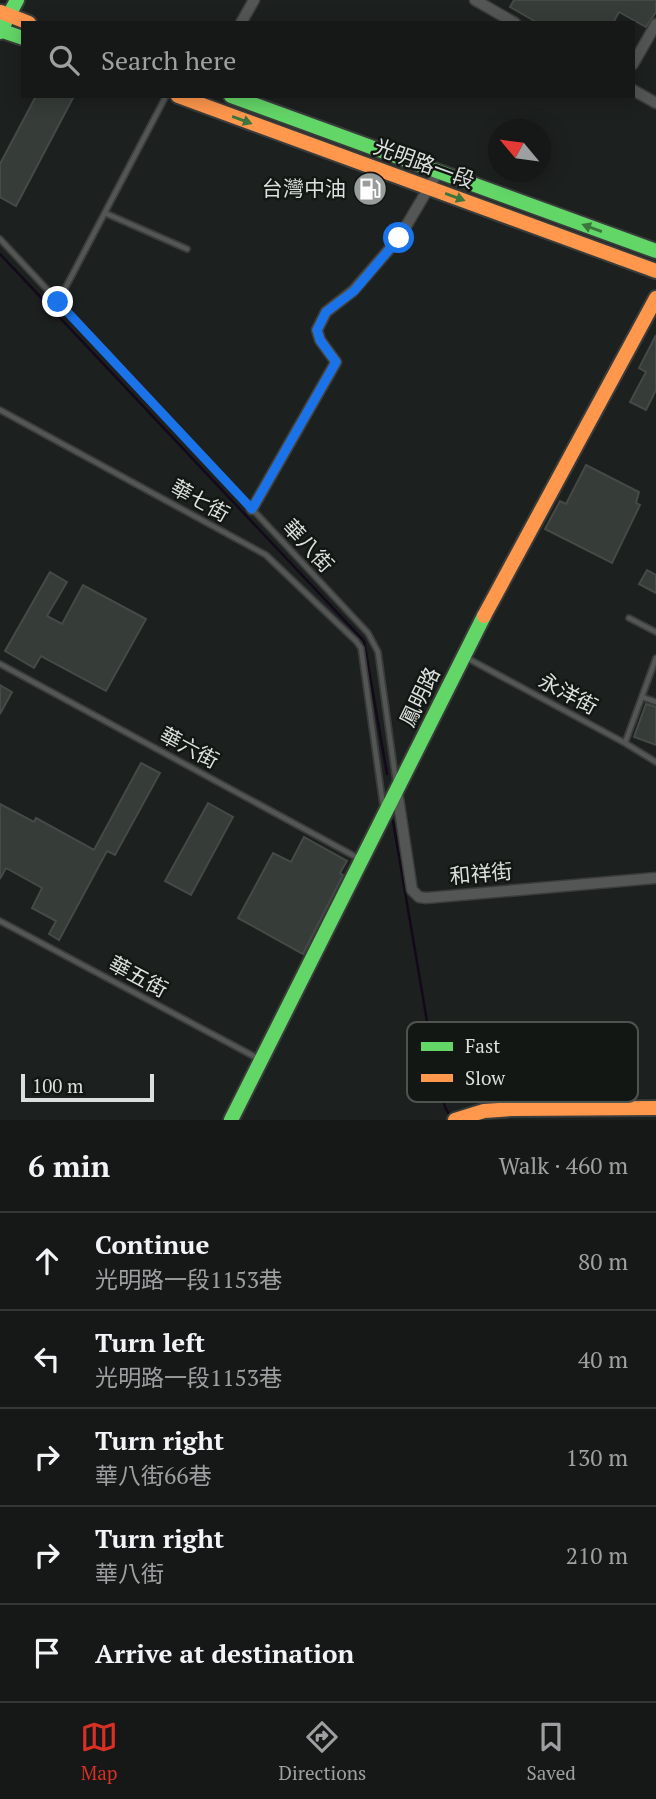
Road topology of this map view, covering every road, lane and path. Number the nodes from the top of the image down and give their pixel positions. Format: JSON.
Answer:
{"nodes":[{"id":1,"x":17,"y":0,"type":"edge"},
{"id":2,"x":254,"y":0,"type":"edge"},
{"id":3,"x":475,"y":0,"type":"edge"},
{"id":4,"x":4,"y":14,"type":"edge"},
{"id":5,"x":23,"y":21,"type":"edge"},
{"id":6,"x":242,"y":21,"type":"edge"},
{"id":7,"x":512,"y":21,"type":"edge"},
{"id":8,"x":656,"y":23,"type":"edge"},
{"id":9,"x":0,"y":31,"type":"edge"},
{"id":10,"x":21,"y":37,"type":"edge"},
{"id":11,"x":635,"y":60,"type":"edge"},
{"id":12,"x":635,"y":91,"type":"edge"},
{"id":13,"x":165,"y":98,"type":"edge"},
{"id":14,"x":183,"y":98,"type":"edge"},
{"id":15,"x":236,"y":98,"type":"edge"},
{"id":16,"x":656,"y":103,"type":"edge"},
{"id":17,"x":342,"y":137,"type":"junction"},
{"id":18,"x":337,"y":154,"type":"junction"},
{"id":19,"x":438,"y":172,"type":"junction"},
{"id":20,"x":428,"y":188,"type":"junction"},
{"id":21,"x":105,"y":213,"type":"junction"},
{"id":22,"x":0,"y":239,"type":"edge"},
{"id":23,"x":187,"y":249,"type":"dead end"},
{"id":24,"x":656,"y":251,"type":"edge"},
{"id":25,"x":656,"y":271,"type":"edge"},
{"id":26,"x":656,"y":298,"type":"edge"},
{"id":27,"x":58,"y":302,"type":"junction"},
{"id":28,"x":650,"y":319,"type":"edge"},
{"id":29,"x":0,"y":410,"type":"edge"},
{"id":30,"x":252,"y":509,"type":"junction"},
{"id":31,"x":629,"y":618,"type":"dead end"},
{"id":32,"x":656,"y":632,"type":"edge"},
{"id":33,"x":463,"y":656,"type":"junction"},
{"id":34,"x":656,"y":658,"type":"edge"},
{"id":35,"x":0,"y":663,"type":"edge"},
{"id":36,"x":642,"y":696,"type":"junction"},
{"id":37,"x":656,"y":702,"type":"edge"},
{"id":38,"x":625,"y":743,"type":"junction"},
{"id":39,"x":656,"y":762,"type":"edge"},
{"id":40,"x":397,"y":791,"type":"junction"},
{"id":41,"x":384,"y":816,"type":"junction"},
{"id":42,"x":362,"y":860,"type":"junction"},
{"id":43,"x":656,"y":878,"type":"edge"},
{"id":44,"x":0,"y":921,"type":"edge"},
{"id":45,"x":261,"y":1060,"type":"junction"},
{"id":46,"x":656,"y":1108,"type":"edge"},
{"id":47,"x":459,"y":1118,"type":"edge"},
{"id":48,"x":231,"y":1120,"type":"edge"}],
"edges":[{"from":1,"to":4,"type":"street"},
{"from":2,"to":6,"type":"street"},
{"from":3,"to":7,"type":"street"},
{"from":4,"to":5,"type":"street"},
{"from":4,"to":9,"type":"street"},
{"from":8,"to":11,"type":"street"},
{"from":9,"to":10,"type":"street"},
{"from":12,"to":16,"type":"street"},
{"from":13,"to":21,"type":"lane"},
{"from":14,"to":18,"type":"street","name":"光明路一段","one_way":true},
{"from":15,"to":17,"type":"street","name":"光明路一段"},
{"from":17,"to":18,"type":"street"},
{"from":17,"to":19,"type":"street","name":"光明路一段"},
{"from":18,"to":20,"type":"street","name":"光明路一段"},
{"from":19,"to":20,"type":"street"},
{"from":24,"to":19,"type":"street","name":"光明路一段","one_way":true},
{"from":20,"to":25,"type":"street","name":"光明路一段","one_way":true},
{"from":20,"to":30,"type":"street"},
{"from":21,"to":23,"type":"lane"},
{"from":21,"to":27,"type":"lane"},
{"from":22,"to":27,"type":"lane","name":"華八街"},
{"from":26,"to":28,"type":"street","name":"鳳明路"},
{"from":27,"to":30,"type":"lane","name":"華八街"},
{"from":28,"to":33,"type":"street","name":"鳳明路"},
{"from":29,"to":41,"type":"lane","name":"華七街"},
{"from":30,"to":40,"type":"lane","name":"華八街"},
{"from":31,"to":32,"type":"lane"},
{"from":33,"to":38,"type":"lane","name":"永洋街"},
{"from":33,"to":40,"type":"street","name":"鳳明路"},
{"from":34,"to":36,"type":"lane"},
{"from":35,"to":42,"type":"lane","name":"華六街"},
{"from":36,"to":37,"type":"lane"},
{"from":36,"to":38,"type":"lane"},
{"from":38,"to":39,"type":"lane","name":"永洋街"},
{"from":40,"to":41,"type":"street","name":"鳳明路"},
{"from":40,"to":43,"type":"street","name":"和祥街"},
{"from":41,"to":42,"type":"street","name":"鳳明路"},
{"from":42,"to":45,"type":"street","name":"鳳明路"},
{"from":44,"to":45,"type":"lane","name":"華五街"},
{"from":45,"to":48,"type":"street","name":"鳳明路"},
{"from":46,"to":47,"type":"street"}]}
